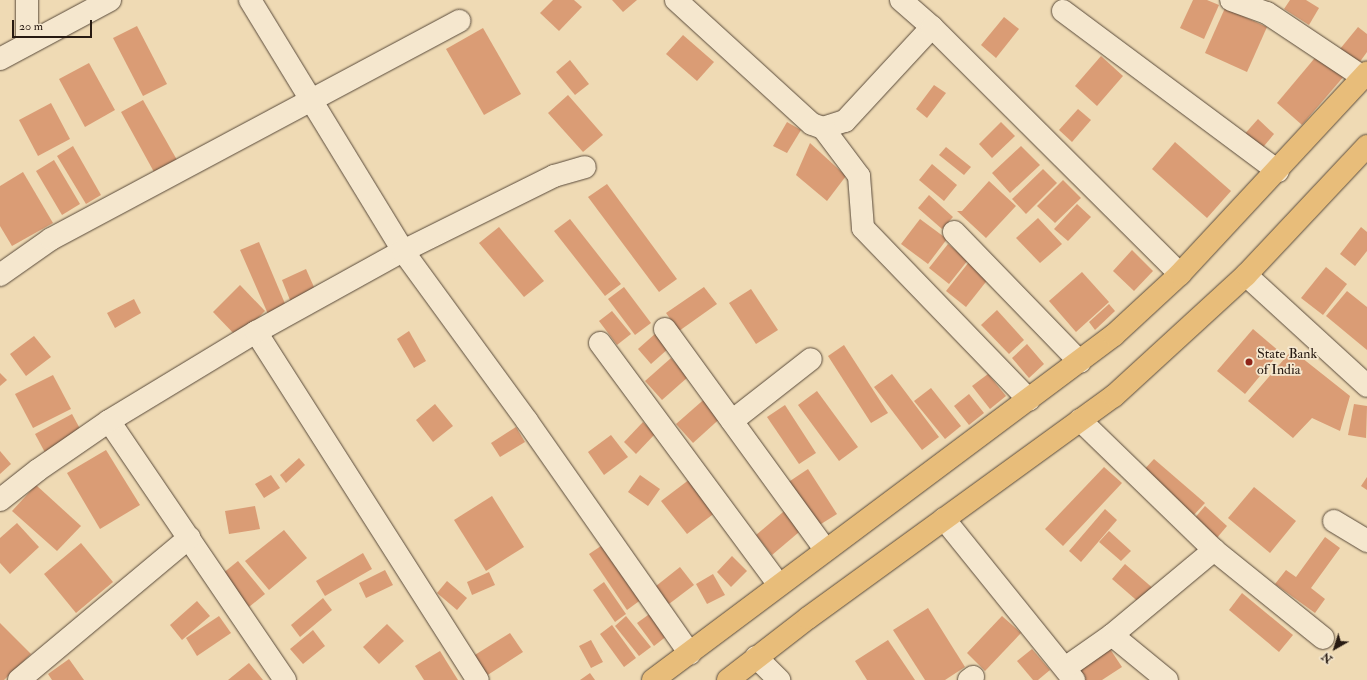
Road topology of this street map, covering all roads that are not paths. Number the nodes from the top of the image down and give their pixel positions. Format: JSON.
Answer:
{"nodes":[{"id":1,"x":27,"y":0,"type":"edge"},
{"id":2,"x":110,"y":0,"type":"edge"},
{"id":3,"x":250,"y":0,"type":"edge"},
{"id":4,"x":676,"y":0,"type":"edge"},
{"id":5,"x":900,"y":0,"type":"edge"},
{"id":6,"x":1231,"y":0,"type":"edge"},
{"id":7,"x":1063,"y":11,"type":"dead end"},
{"id":8,"x":460,"y":21,"type":"dead end"},
{"id":9,"x":932,"y":27,"type":"junction"},
{"id":10,"x":27,"y":44,"type":"junction"},
{"id":11,"x":0,"y":58,"type":"edge"},
{"id":12,"x":1365,"y":75,"type":"edge"},
{"id":13,"x":311,"y":101,"type":"junction"},
{"id":14,"x":823,"y":128,"type":"junction"},
{"id":15,"x":1367,"y":146,"type":"edge"},
{"id":16,"x":585,"y":167,"type":"dead end"},
{"id":17,"x":1278,"y":171,"type":"junction"},
{"id":18,"x":954,"y":232,"type":"dead end"},
{"id":19,"x":403,"y":251,"type":"junction"},
{"id":20,"x":1180,"y":274,"type":"junction"},
{"id":21,"x":0,"y":275,"type":"edge"},
{"id":22,"x":1246,"y":275,"type":"junction"},
{"id":23,"x":666,"y":329,"type":"dead end"},
{"id":24,"x":256,"y":332,"type":"junction"},
{"id":25,"x":600,"y":343,"type":"dead end"},
{"id":26,"x":811,"y":359,"type":"dead end"},
{"id":27,"x":1080,"y":362,"type":"junction"},
{"id":28,"x":1367,"y":386,"type":"edge"},
{"id":29,"x":1030,"y":400,"type":"junction"},
{"id":30,"x":1080,"y":420,"type":"junction"},
{"id":31,"x":110,"y":421,"type":"junction"},
{"id":32,"x":732,"y":421,"type":"junction"},
{"id":33,"x":0,"y":500,"type":"edge"},
{"id":34,"x":944,"y":519,"type":"junction"},
{"id":35,"x":1334,"y":521,"type":"dead end"},
{"id":36,"x":189,"y":538,"type":"junction"},
{"id":37,"x":1367,"y":541,"type":"edge"},
{"id":38,"x":825,"y":549,"type":"junction"},
{"id":39,"x":1214,"y":550,"type":"junction"},
{"id":40,"x":779,"y":585,"type":"junction"},
{"id":41,"x":1112,"y":635,"type":"junction"},
{"id":42,"x":1323,"y":638,"type":"dead end"},
{"id":43,"x":690,"y":654,"type":"junction"},
{"id":44,"x":756,"y":657,"type":"junction"},
{"id":45,"x":1069,"y":674,"type":"edge"},
{"id":46,"x":19,"y":680,"type":"edge"},
{"id":47,"x":286,"y":680,"type":"edge"},
{"id":48,"x":478,"y":680,"type":"edge"},
{"id":49,"x":653,"y":680,"type":"edge"},
{"id":50,"x":728,"y":680,"type":"edge"},
{"id":51,"x":779,"y":680,"type":"edge"},
{"id":52,"x":1167,"y":680,"type":"edge"}],
"edges":[{"from":1,"to":10,"type":"street"},
{"from":2,"to":10,"type":"street"},
{"from":3,"to":13,"type":"street"},
{"from":4,"to":14,"type":"street"},
{"from":5,"to":9,"type":"street"},
{"from":6,"to":12,"type":"street"},
{"from":7,"to":17,"type":"street"},
{"from":8,"to":13,"type":"street"},
{"from":9,"to":14,"type":"street"},
{"from":9,"to":20,"type":"street"},
{"from":10,"to":11,"type":"street"},
{"from":12,"to":17,"type":"highway"},
{"from":13,"to":19,"type":"street"},
{"from":13,"to":21,"type":"street"},
{"from":14,"to":29,"type":"street"},
{"from":15,"to":22,"type":"highway"},
{"from":16,"to":19,"type":"street"},
{"from":17,"to":20,"type":"highway"},
{"from":18,"to":27,"type":"street"},
{"from":19,"to":24,"type":"street"},
{"from":19,"to":43,"type":"street"},
{"from":20,"to":27,"type":"highway"},
{"from":22,"to":28,"type":"street"},
{"from":22,"to":30,"type":"highway"},
{"from":23,"to":32,"type":"street"},
{"from":24,"to":31,"type":"street"},
{"from":24,"to":48,"type":"street"},
{"from":25,"to":40,"type":"street"},
{"from":26,"to":32,"type":"street"},
{"from":27,"to":29,"type":"highway"},
{"from":29,"to":38,"type":"highway"},
{"from":30,"to":34,"type":"highway"},
{"from":30,"to":39,"type":"street"},
{"from":31,"to":33,"type":"street"},
{"from":31,"to":36,"type":"street"},
{"from":32,"to":38,"type":"street"},
{"from":34,"to":44,"type":"highway"},
{"from":34,"to":45,"type":"street"},
{"from":35,"to":37,"type":"street"},
{"from":36,"to":46,"type":"street"},
{"from":36,"to":47,"type":"street"},
{"from":38,"to":40,"type":"highway"},
{"from":39,"to":41,"type":"street"},
{"from":39,"to":42,"type":"street"},
{"from":40,"to":43,"type":"highway"},
{"from":41,"to":45,"type":"street"},
{"from":41,"to":52,"type":"street"},
{"from":43,"to":49,"type":"highway"},
{"from":44,"to":50,"type":"highway"},
{"from":44,"to":51,"type":"street"}]}
